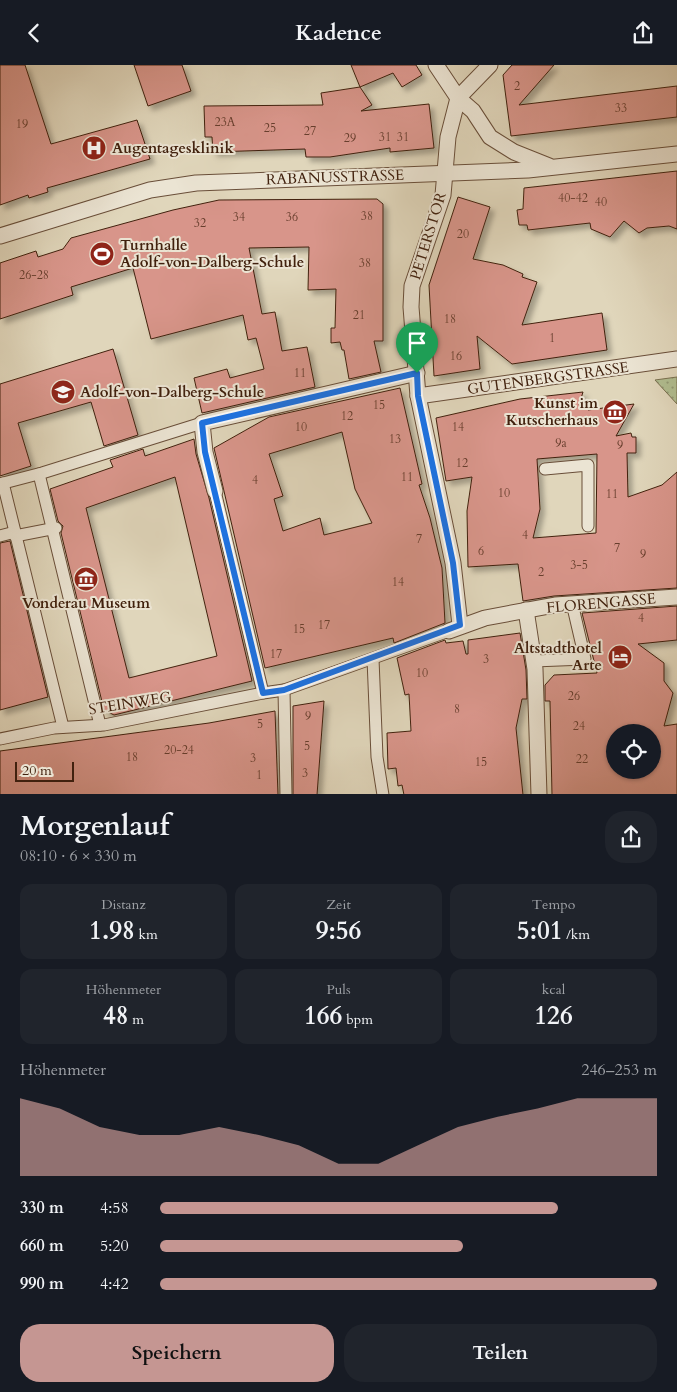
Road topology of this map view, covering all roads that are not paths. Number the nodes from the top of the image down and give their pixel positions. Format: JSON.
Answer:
{"nodes":[{"id":1,"x":436,"y":65,"type":"edge"},
{"id":2,"x":490,"y":65,"type":"edge"},
{"id":3,"x":458,"y":98,"type":"junction"},
{"id":4,"x":677,"y":154,"type":"edge"},
{"id":5,"x":550,"y":166,"type":"junction"},
{"id":6,"x":446,"y":172,"type":"junction"},
{"id":7,"x":0,"y":236,"type":"edge"},
{"id":8,"x":677,"y":359,"type":"edge"},
{"id":9,"x":417,"y":373,"type":"junction"},
{"id":10,"x":418,"y":396,"type":"junction"},
{"id":11,"x":202,"y":423,"type":"junction"},
{"id":12,"x":545,"y":469,"type":"dead end"},
{"id":13,"x":39,"y":474,"type":"junction"},
{"id":14,"x":2,"y":483,"type":"edge"},
{"id":15,"x":215,"y":491,"type":"joint"},
{"id":16,"x":588,"y":526,"type":"dead end"},
{"id":17,"x":53,"y":528,"type":"junction"},
{"id":18,"x":15,"y":534,"type":"junction"},
{"id":19,"x":0,"y":536,"type":"edge"},
{"id":20,"x":677,"y":597,"type":"edge"},
{"id":21,"x":572,"y":603,"type":"junction"},
{"id":22,"x":522,"y":611,"type":"junction"},
{"id":23,"x":455,"y":628,"type":"junction"},
{"id":24,"x":373,"y":659,"type":"junction"},
{"id":25,"x":534,"y":665,"type":"junction"},
{"id":26,"x":284,"y":690,"type":"junction"},
{"id":27,"x":263,"y":693,"type":"junction"},
{"id":28,"x":100,"y":725,"type":"junction"},
{"id":29,"x":62,"y":727,"type":"junction"},
{"id":30,"x":0,"y":739,"type":"edge"},
{"id":31,"x":286,"y":794,"type":"edge"},
{"id":32,"x":384,"y":794,"type":"edge"},
{"id":33,"x":539,"y":794,"type":"edge"}],
"edges":[{"from":1,"to":3,"type":"street"},
{"from":2,"to":3,"type":"street"},
{"from":3,"to":5,"type":"street"},
{"from":3,"to":6,"type":"street","name":"PETERSTOR"},
{"from":4,"to":5,"type":"street","name":"RABANUSSTRASSE"},
{"from":5,"to":6,"type":"street","name":"RABANUSSTRASSE"},
{"from":6,"to":7,"type":"street","name":"RABANUSSTRASSE"},
{"from":6,"to":9,"type":"street","name":"PETERSTOR"},
{"from":8,"to":10,"type":"street","name":"GUTENBERGSTRASSE"},
{"from":9,"to":10,"type":"street","name":"PETERSTOR"},
{"from":9,"to":11,"type":"street"},
{"from":10,"to":23,"type":"street","name":"PETERSTOR"},
{"from":11,"to":13,"type":"street"},
{"from":11,"to":15,"type":"street"},
{"from":12,"to":16,"type":"street"},
{"from":13,"to":14,"type":"street"},
{"from":13,"to":17,"type":"street"},
{"from":14,"to":18,"type":"street"},
{"from":15,"to":27,"type":"street"},
{"from":17,"to":18,"type":"street"},
{"from":17,"to":28,"type":"street"},
{"from":18,"to":19,"type":"street"},
{"from":18,"to":29,"type":"street"},
{"from":20,"to":21,"type":"street","name":"FLORENGASSE"},
{"from":21,"to":22,"type":"street","name":"FLORENGASSE"},
{"from":21,"to":25,"type":"street"},
{"from":22,"to":23,"type":"street"},
{"from":22,"to":25,"type":"street"},
{"from":23,"to":24,"type":"street","name":"STEINWEG"},
{"from":24,"to":26,"type":"street","name":"STEINWEG"},
{"from":24,"to":32,"type":"street"},
{"from":25,"to":33,"type":"street"},
{"from":26,"to":27,"type":"street","name":"STEINWEG"},
{"from":26,"to":31,"type":"street"},
{"from":27,"to":28,"type":"street","name":"STEINWEG"},
{"from":28,"to":29,"type":"street","name":"STEINWEG"},
{"from":29,"to":30,"type":"street","name":"STEINWEG"}]}
